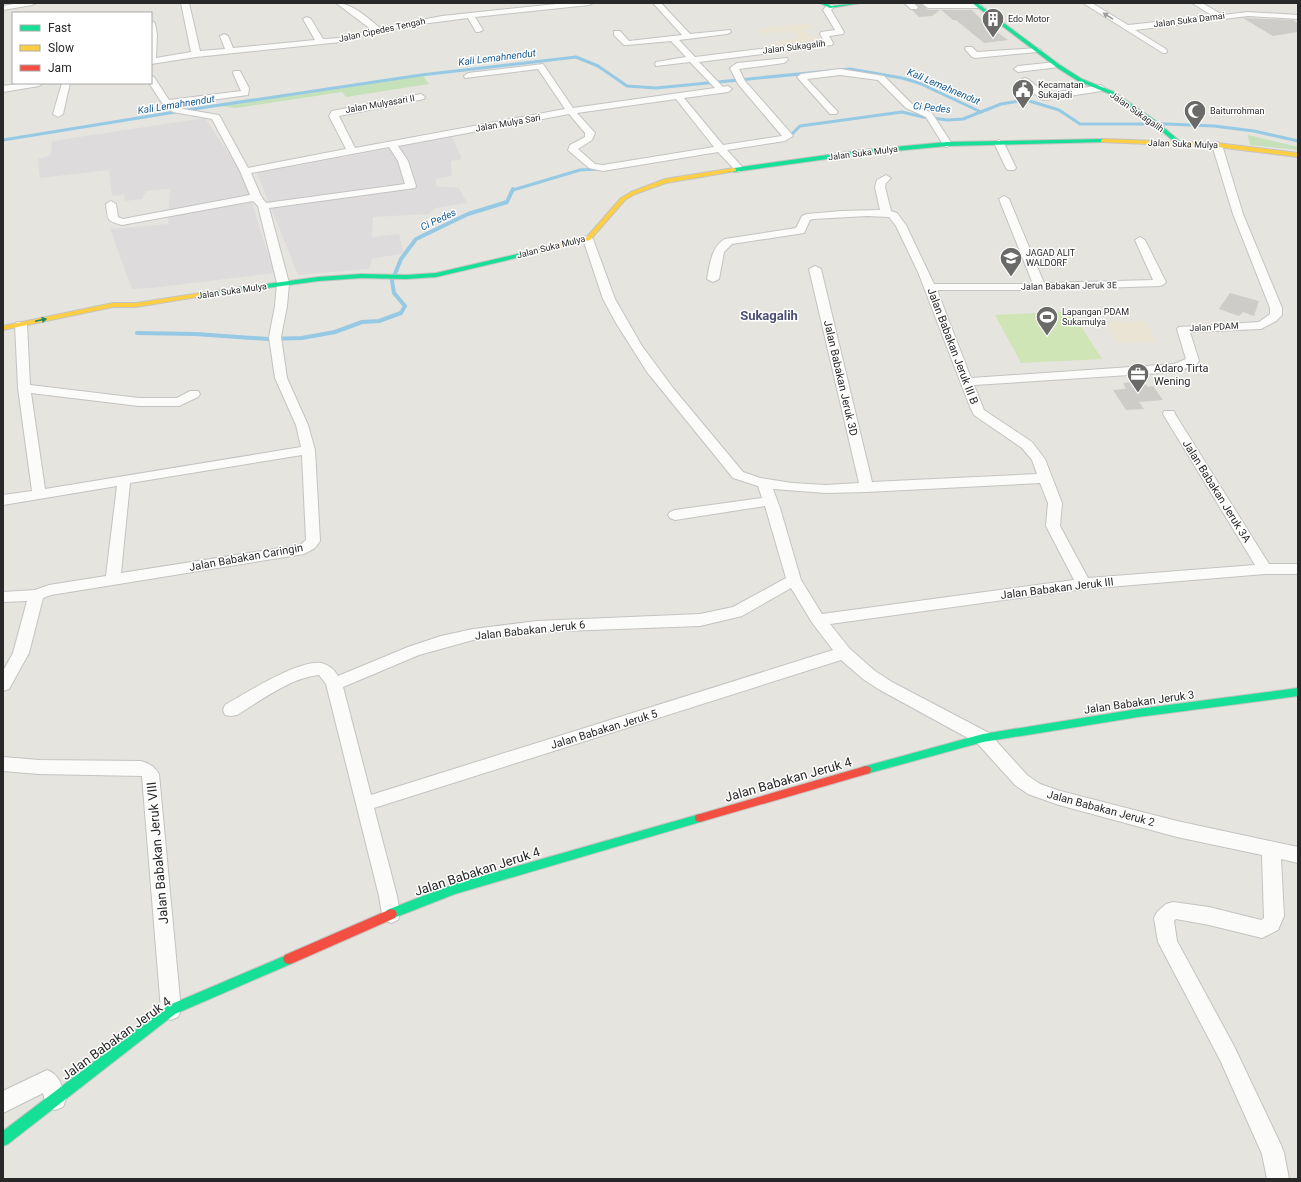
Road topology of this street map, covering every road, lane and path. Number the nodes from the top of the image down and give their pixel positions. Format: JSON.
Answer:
{"nodes":[{"id":1,"x":32,"y":3,"type":"edge"},
{"id":2,"x":185,"y":3,"type":"edge"},
{"id":3,"x":340,"y":3,"type":"edge"},
{"id":4,"x":505,"y":3,"type":"edge"},
{"id":5,"x":589,"y":3,"type":"edge"},
{"id":6,"x":657,"y":3,"type":"edge"},
{"id":7,"x":860,"y":3,"type":"edge"},
{"id":8,"x":925,"y":3,"type":"edge"},
{"id":9,"x":1090,"y":3,"type":"edge"},
{"id":10,"x":1196,"y":3,"type":"edge"},
{"id":11,"x":577,"y":4,"type":"edge"},
{"id":12,"x":560,"y":5,"type":"edge"},
{"id":13,"x":826,"y":5,"type":"edge"},
{"id":14,"x":976,"y":5,"type":"edge"},
{"id":15,"x":3,"y":8,"type":"edge"},
{"id":16,"x":510,"y":11,"type":"junction"},
{"id":17,"x":470,"y":15,"type":"junction"},
{"id":18,"x":1220,"y":16,"type":"junction"},
{"id":19,"x":1298,"y":17,"type":"edge"},
{"id":20,"x":307,"y":19,"type":"dead end"},
{"id":21,"x":152,"y":25,"type":"edge"},
{"id":22,"x":1127,"y":28,"type":"junction"},
{"id":23,"x":479,"y":30,"type":"dead end"},
{"id":24,"x":378,"y":31,"type":"junction"},
{"id":25,"x":727,"y":32,"type":"dead end"},
{"id":26,"x":617,"y":33,"type":"dead end"},
{"id":27,"x":224,"y":36,"type":"dead end"},
{"id":28,"x":688,"y":37,"type":"junction"},
{"id":29,"x":673,"y":39,"type":"junction"},
{"id":30,"x":152,"y":40,"type":"edge"},
{"id":31,"x":152,"y":40,"type":"edge"},
{"id":32,"x":320,"y":42,"type":"junction"},
{"id":33,"x":969,"y":49,"type":"dead end"},
{"id":34,"x":229,"y":50,"type":"junction"},
{"id":35,"x":1037,"y":50,"type":"junction"},
{"id":36,"x":1163,"y":51,"type":"dead end"},
{"id":37,"x":196,"y":54,"type":"junction"},
{"id":38,"x":692,"y":59,"type":"junction"},
{"id":39,"x":784,"y":60,"type":"dead end"},
{"id":40,"x":152,"y":61,"type":"edge"},
{"id":41,"x":659,"y":64,"type":"dead end"},
{"id":42,"x":1056,"y":65,"type":"junction"},
{"id":43,"x":1018,"y":69,"type":"dead end"},
{"id":44,"x":237,"y":73,"type":"dead end"},
{"id":45,"x":468,"y":76,"type":"dead end"},
{"id":46,"x":152,"y":80,"type":"edge"},
{"id":47,"x":741,"y":81,"type":"junction"},
{"id":48,"x":1026,"y":81,"type":"dead end"},
{"id":49,"x":35,"y":84,"type":"edge"},
{"id":50,"x":66,"y":84,"type":"edge"},
{"id":51,"x":717,"y":85,"type":"junction"},
{"id":52,"x":1101,"y":88,"type":"junction"},
{"id":53,"x":4,"y":91,"type":"edge"},
{"id":54,"x":678,"y":96,"type":"junction"},
{"id":55,"x":421,"y":97,"type":"dead end"},
{"id":56,"x":170,"y":105,"type":"junction"},
{"id":57,"x":571,"y":111,"type":"junction"},
{"id":58,"x":833,"y":112,"type":"dead end"},
{"id":59,"x":58,"y":114,"type":"dead end"},
{"id":60,"x":998,"y":143,"type":"junction"},
{"id":61,"x":1179,"y":143,"type":"junction"},
{"id":62,"x":392,"y":144,"type":"junction"},
{"id":63,"x":947,"y":144,"type":"junction"},
{"id":64,"x":1217,"y":145,"type":"junction"},
{"id":65,"x":719,"y":148,"type":"junction"},
{"id":66,"x":352,"y":151,"type":"junction"},
{"id":67,"x":1298,"y":155,"type":"edge"},
{"id":68,"x":1011,"y":168,"type":"dead end"},
{"id":69,"x":739,"y":169,"type":"junction"},
{"id":70,"x":245,"y":171,"type":"junction"},
{"id":71,"x":886,"y":178,"type":"dead end"},
{"id":72,"x":256,"y":197,"type":"junction"},
{"id":73,"x":1004,"y":199,"type":"dead end"},
{"id":74,"x":111,"y":204,"type":"dead end"},
{"id":75,"x":263,"y":206,"type":"junction"},
{"id":76,"x":886,"y":213,"type":"junction"},
{"id":77,"x":588,"y":239,"type":"junction"},
{"id":78,"x":1140,"y":240,"type":"dead end"},
{"id":79,"x":815,"y":269,"type":"dead end"},
{"id":80,"x":713,"y":279,"type":"dead end"},
{"id":81,"x":282,"y":283,"type":"junction"},
{"id":82,"x":930,"y":287,"type":"junction"},
{"id":83,"x":1040,"y":287,"type":"junction"},
{"id":84,"x":3,"y":328,"type":"edge"},
{"id":85,"x":21,"y":329,"type":"junction"},
{"id":86,"x":3,"y":337,"type":"edge"},
{"id":87,"x":966,"y":382,"type":"junction"},
{"id":88,"x":24,"y":388,"type":"junction"},
{"id":89,"x":194,"y":394,"type":"dead end"},
{"id":90,"x":1169,"y":414,"type":"dead end"},
{"id":91,"x":308,"y":450,"type":"junction"},
{"id":92,"x":1046,"y":478,"type":"junction"},
{"id":93,"x":124,"y":480,"type":"junction"},
{"id":94,"x":762,"y":482,"type":"junction"},
{"id":95,"x":867,"y":488,"type":"junction"},
{"id":96,"x":39,"y":494,"type":"junction"},
{"id":97,"x":3,"y":500,"type":"edge"},
{"id":98,"x":770,"y":501,"type":"junction"},
{"id":99,"x":675,"y":515,"type":"dead end"},
{"id":100,"x":1265,"y":568,"type":"junction"},
{"id":101,"x":1298,"y":569,"type":"edge"},
{"id":102,"x":113,"y":580,"type":"junction"},
{"id":103,"x":794,"y":580,"type":"junction"},
{"id":104,"x":1084,"y":584,"type":"junction"},
{"id":105,"x":36,"y":595,"type":"junction"},
{"id":106,"x":3,"y":597,"type":"edge"},
{"id":107,"x":818,"y":620,"type":"junction"},
{"id":108,"x":844,"y":653,"type":"junction"},
{"id":109,"x":334,"y":684,"type":"junction"},
{"id":110,"x":3,"y":685,"type":"edge"},
{"id":111,"x":1298,"y":692,"type":"edge"},
{"id":112,"x":231,"y":710,"type":"dead end"},
{"id":113,"x":983,"y":738,"type":"junction"},
{"id":114,"x":3,"y":764,"type":"edge"},
{"id":115,"x":364,"y":804,"type":"junction"},
{"id":116,"x":1271,"y":850,"type":"junction"},
{"id":117,"x":1298,"y":855,"type":"edge"},
{"id":118,"x":391,"y":914,"type":"junction"},
{"id":119,"x":171,"y":1010,"type":"junction"},
{"id":120,"x":55,"y":1099,"type":"junction"},
{"id":121,"x":3,"y":1102,"type":"edge"},
{"id":122,"x":3,"y":1139,"type":"edge"},
{"id":123,"x":1278,"y":1179,"type":"edge"}],
"edges":[{"from":1,"to":15,"type":"street"},
{"from":2,"to":37,"type":"street"},
{"from":3,"to":24,"type":"street"},
{"from":4,"to":16,"type":"street"},
{"from":5,"to":11,"type":"street","name":"Jalan Cipedes Tengah"},
{"from":6,"to":28,"type":"street"},
{"from":7,"to":13,"type":"street"},
{"from":8,"to":14,"type":"street"},
{"from":22,"to":9,"type":"street","one_way":true},
{"from":10,"to":18,"type":"street"},
{"from":11,"to":12,"type":"street","name":"Jalan Cipedes Tengah"},
{"from":12,"to":16,"type":"street","name":"Jalan Cipedes Tengah"},
{"from":13,"to":38,"type":"street","name":"Jalan Sukagalih"},
{"from":14,"to":35,"type":"street","name":"Jalan Sukagalih"},
{"from":16,"to":17,"type":"street","name":"Jalan Cipedes Tengah"},
{"from":17,"to":23,"type":"street"},
{"from":17,"to":24,"type":"street","name":"Jalan Cipedes Tengah"},
{"from":18,"to":19,"type":"street","name":"Jalan Suka Damai"},
{"from":18,"to":22,"type":"street","name":"Jalan Suka Damai"},
{"from":20,"to":32,"type":"street"},
{"from":21,"to":31,"type":"street"},
{"from":22,"to":36,"type":"street"},
{"from":24,"to":32,"type":"street","name":"Jalan Cipedes Tengah"},
{"from":25,"to":28,"type":"street"},
{"from":26,"to":29,"type":"street"},
{"from":27,"to":34,"type":"street"},
{"from":28,"to":29,"type":"street"},
{"from":29,"to":38,"type":"street"},
{"from":30,"to":40,"type":"street"},
{"from":32,"to":34,"type":"street","name":"Jalan Cipedes Tengah"},
{"from":33,"to":35,"type":"street"},
{"from":34,"to":37,"type":"street","name":"Jalan Cipedes Tengah"},
{"from":35,"to":42,"type":"street","name":"Jalan Sukagalih"},
{"from":37,"to":40,"type":"street","name":"Jalan Cipedes Tengah"},
{"from":38,"to":41,"type":"street"},
{"from":38,"to":51,"type":"street"},
{"from":39,"to":47,"type":"street"},
{"from":42,"to":43,"type":"street"},
{"from":42,"to":52,"type":"street","name":"Jalan Sukagalih"},
{"from":44,"to":56,"type":"street"},
{"from":45,"to":57,"type":"street"},
{"from":46,"to":56,"type":"street"},
{"from":47,"to":51,"type":"street","name":"Jalan Mulya Sari"},
{"from":47,"to":65,"type":"street"},
{"from":48,"to":52,"type":"street"},
{"from":49,"to":53,"type":"street"},
{"from":50,"to":59,"type":"street"},
{"from":51,"to":54,"type":"street","name":"Jalan Mulya Sari"},
{"from":52,"to":61,"type":"street","name":"Jalan Sukagalih"},
{"from":54,"to":57,"type":"street","name":"Jalan Mulya Sari"},
{"from":54,"to":65,"type":"street"},
{"from":55,"to":66,"type":"street","name":"Jalan Mulyasari II"},
{"from":56,"to":70,"type":"street"},
{"from":57,"to":62,"type":"street","name":"Jalan Mulya Sari"},
{"from":57,"to":65,"type":"street"},
{"from":58,"to":63,"type":"street"},
{"from":60,"to":61,"type":"street","name":"Jalan Suka Mulya"},
{"from":60,"to":63,"type":"street","name":"Jalan Suka Mulya"},
{"from":60,"to":68,"type":"street"},
{"from":61,"to":64,"type":"street","name":"Jalan Suka Mulya"},
{"from":62,"to":66,"type":"street","name":"Jalan Mulya Sari"},
{"from":62,"to":75,"type":"street"},
{"from":63,"to":69,"type":"street","name":"Jalan Suka Mulya"},
{"from":64,"to":67,"type":"street","name":"Jalan Suka Mulya"},
{"from":64,"to":87,"type":"street","name":"Jalan PDAM"},
{"from":65,"to":69,"type":"street"},
{"from":66,"to":70,"type":"street","name":"Jalan Mulya Sari"},
{"from":69,"to":77,"type":"street","name":"Jalan Suka Mulya"},
{"from":70,"to":72,"type":"street"},
{"from":71,"to":76,"type":"street"},
{"from":72,"to":74,"type":"street"},
{"from":72,"to":75,"type":"street"},
{"from":73,"to":83,"type":"street"},
{"from":75,"to":81,"type":"street","name":"Jalan Babakan Caringin"},
{"from":76,"to":80,"type":"street"},
{"from":76,"to":82,"type":"street","name":"Jalan Babakan Jeruk III B"},
{"from":77,"to":81,"type":"street","name":"Jalan Suka Mulya"},
{"from":77,"to":94,"type":"street"},
{"from":78,"to":83,"type":"street","name":"Jalan Babakan Jeruk 3E"},
{"from":79,"to":95,"type":"street","name":"Jalan Babakan Jeruk 3D"},
{"from":81,"to":85,"type":"street","name":"Jalan Suka Mulya"},
{"from":81,"to":91,"type":"street","name":"Jalan Babakan Caringin"},
{"from":82,"to":83,"type":"street","name":"Jalan Babakan Jeruk 3E"},
{"from":82,"to":87,"type":"street","name":"Jalan Babakan Jeruk III B"},
{"from":84,"to":85,"type":"street","name":"Jalan Suka Mulya"},
{"from":85,"to":86,"type":"street","name":"Jalan Suka Mulya"},
{"from":85,"to":88,"type":"street"},
{"from":87,"to":92,"type":"street","name":"Jalan Babakan Jeruk III B"},
{"from":88,"to":89,"type":"street"},
{"from":88,"to":96,"type":"street"},
{"from":90,"to":100,"type":"street","name":"Jalan Babakan Jeruk 3A"},
{"from":91,"to":93,"type":"street"},
{"from":91,"to":102,"type":"street","name":"Jalan Babakan Caringin"},
{"from":92,"to":95,"type":"street"},
{"from":92,"to":104,"type":"street","name":"Jalan Babakan Jeruk III B"},
{"from":93,"to":96,"type":"street"},
{"from":93,"to":102,"type":"street"},
{"from":94,"to":95,"type":"street"},
{"from":94,"to":98,"type":"street","name":"Jalan Babakan Jeruk 2"},
{"from":96,"to":97,"type":"street"},
{"from":98,"to":99,"type":"street"},
{"from":98,"to":103,"type":"street","name":"Jalan Babakan Jeruk 2"},
{"from":100,"to":101,"type":"street","name":"Jalan Babakan Jeruk III"},
{"from":100,"to":104,"type":"street","name":"Jalan Babakan Jeruk III"},
{"from":102,"to":105,"type":"street","name":"Jalan Babakan Caringin"},
{"from":103,"to":107,"type":"street","name":"Jalan Babakan Jeruk 2"},
{"from":103,"to":109,"type":"street","name":"Jalan Babakan Jeruk 6"},
{"from":104,"to":107,"type":"street","name":"Jalan Babakan Jeruk III"},
{"from":105,"to":106,"type":"street","name":"Jalan Babakan Caringin"},
{"from":105,"to":110,"type":"street"},
{"from":107,"to":108,"type":"street","name":"Jalan Babakan Jeruk 2"},
{"from":108,"to":113,"type":"street","name":"Jalan Babakan Jeruk 2"},
{"from":108,"to":115,"type":"street","name":"Jalan Babakan Jeruk 5"},
{"from":109,"to":112,"type":"street"},
{"from":109,"to":115,"type":"street"},
{"from":111,"to":113,"type":"street","name":"Jalan Babakan Jeruk 3"},
{"from":113,"to":116,"type":"street","name":"Jalan Babakan Jeruk 2"},
{"from":113,"to":118,"type":"street","name":"Jalan Babakan Jeruk 4"},
{"from":114,"to":119,"type":"street","name":"Jalan Babakan Jeruk VIII"},
{"from":115,"to":118,"type":"street"},
{"from":116,"to":117,"type":"street","name":"Jalan Babakan Jeruk 2"},
{"from":116,"to":123,"type":"street"},
{"from":118,"to":119,"type":"street","name":"Jalan Babakan Jeruk 4"},
{"from":119,"to":120,"type":"street","name":"Jalan Babakan Jeruk 4"},
{"from":120,"to":121,"type":"street"},
{"from":120,"to":122,"type":"street","name":"Jalan Babakan Jeruk 4"}]}
